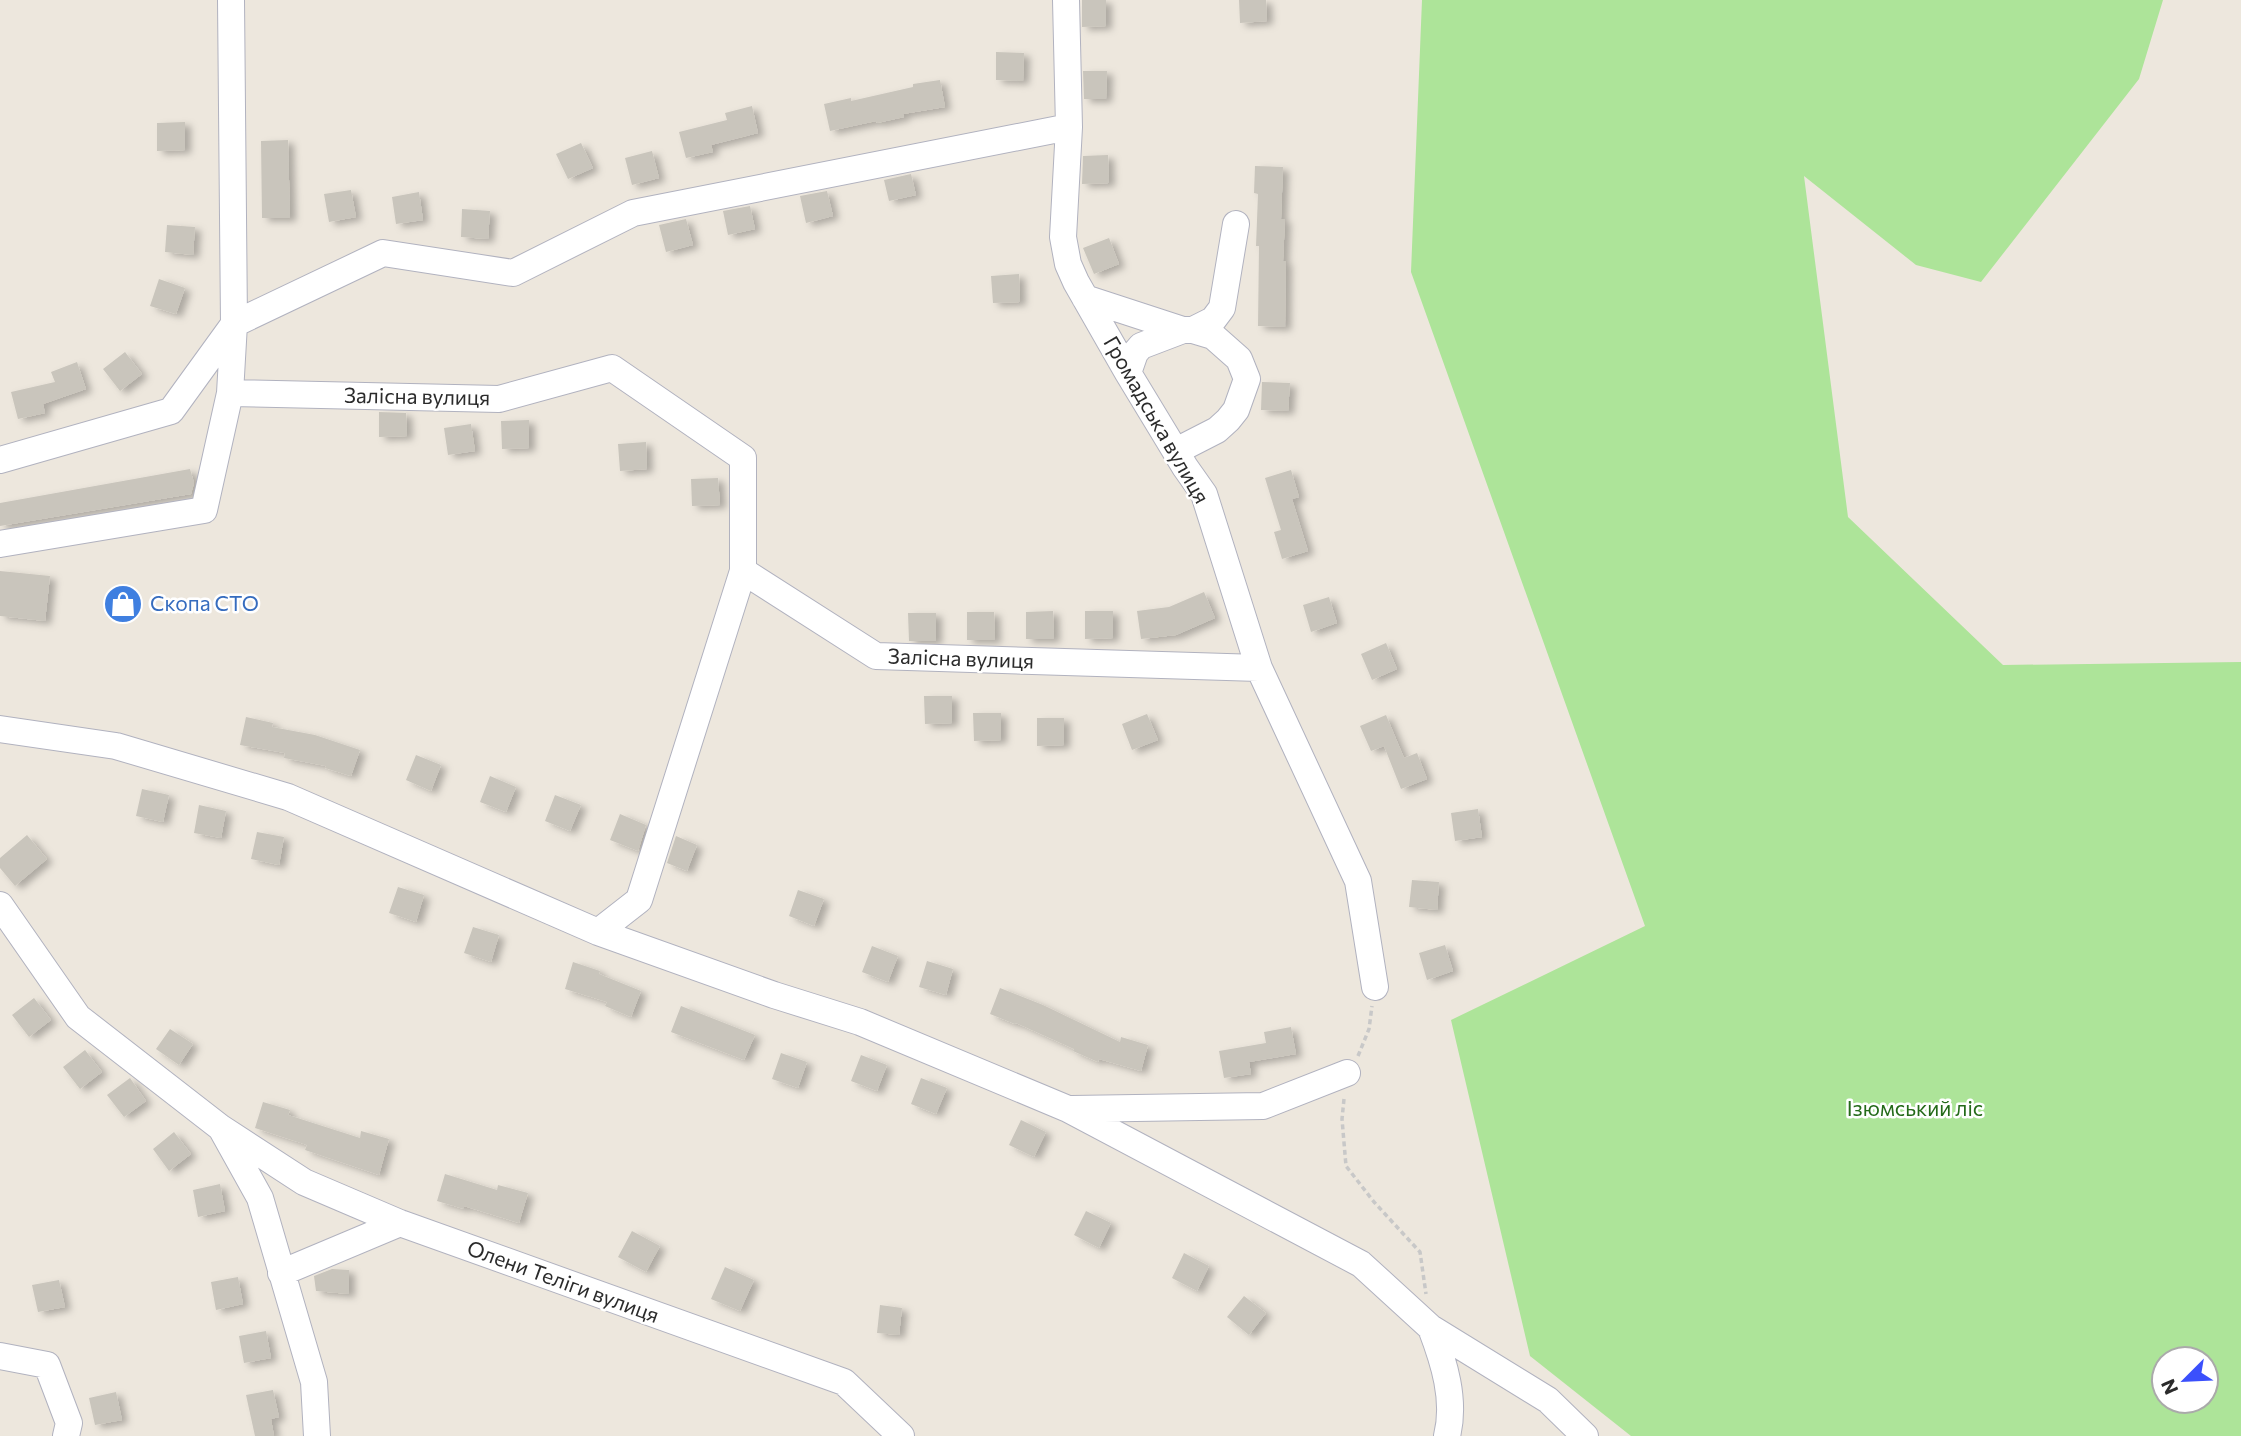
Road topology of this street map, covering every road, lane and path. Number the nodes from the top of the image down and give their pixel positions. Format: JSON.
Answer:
{"nodes":[{"id":1,"x":232,"y":0,"type":"edge"},
{"id":2,"x":1066,"y":0,"type":"edge"},
{"id":3,"x":1069,"y":127,"type":"junction"},
{"id":4,"x":1236,"y":224,"type":"dead end"},
{"id":5,"x":1085,"y":298,"type":"junction"},
{"id":6,"x":234,"y":324,"type":"junction"},
{"id":7,"x":1188,"y":330,"type":"junction"},
{"id":8,"x":1128,"y":373,"type":"junction"},
{"id":9,"x":230,"y":393,"type":"junction"},
{"id":10,"x":1161,"y":427,"type":"junction"},
{"id":11,"x":1200,"y":438,"type":"junction"},
{"id":12,"x":1180,"y":459,"type":"junction"},
{"id":13,"x":0,"y":460,"type":"edge"},
{"id":14,"x":0,"y":544,"type":"edge"},
{"id":15,"x":743,"y":570,"type":"junction"},
{"id":16,"x":1259,"y":668,"type":"junction"},
{"id":17,"x":0,"y":729,"type":"edge"},
{"id":18,"x":0,"y":905,"type":"edge"},
{"id":19,"x":598,"y":932,"type":"junction"},
{"id":20,"x":1375,"y":987,"type":"joint"},
{"id":21,"x":1347,"y":1073,"type":"junction"},
{"id":22,"x":1068,"y":1109,"type":"junction"},
{"id":23,"x":221,"y":1128,"type":"junction"},
{"id":24,"x":400,"y":1223,"type":"junction"},
{"id":25,"x":281,"y":1273,"type":"junction"},
{"id":26,"x":1431,"y":1328,"type":"junction"},
{"id":27,"x":0,"y":1356,"type":"edge"},
{"id":28,"x":66,"y":1436,"type":"edge"},
{"id":29,"x":317,"y":1436,"type":"edge"},
{"id":30,"x":901,"y":1436,"type":"edge"},
{"id":31,"x":1447,"y":1436,"type":"edge"},
{"id":32,"x":1585,"y":1436,"type":"edge"}],
"edges":[{"from":1,"to":6,"type":"street"},
{"from":2,"to":3,"type":"street","name":"Громадська вулиця"},
{"from":3,"to":5,"type":"street","name":"Громадська вулиця"},
{"from":3,"to":6,"type":"street"},
{"from":4,"to":7,"type":"street"},
{"from":5,"to":7,"type":"street"},
{"from":5,"to":8,"type":"street","name":"Громадська вулиця"},
{"from":6,"to":9,"type":"street"},
{"from":6,"to":13,"type":"street"},
{"from":7,"to":8,"type":"street"},
{"from":7,"to":11,"type":"street"},
{"from":8,"to":10,"type":"street","name":"Громадська вулиця"},
{"from":9,"to":14,"type":"street"},
{"from":9,"to":15,"type":"street","name":"Залісна вулиця"},
{"from":10,"to":11,"type":"street"},
{"from":10,"to":12,"type":"street","name":"Громадська вулиця"},
{"from":11,"to":12,"type":"street"},
{"from":12,"to":16,"type":"street","name":"Громадська вулиця"},
{"from":15,"to":16,"type":"street","name":"Залісна вулиця"},
{"from":15,"to":19,"type":"street"},
{"from":16,"to":20,"type":"street","name":"Громадська вулиця"},
{"from":17,"to":19,"type":"street"},
{"from":18,"to":23,"type":"street","name":"Олени Теліги вулиця"},
{"from":19,"to":22,"type":"street"},
{"from":20,"to":21,"type":"path"},
{"from":21,"to":22,"type":"street"},
{"from":21,"to":26,"type":"path"},
{"from":22,"to":26,"type":"street"},
{"from":23,"to":24,"type":"street","name":"Олени Теліги вулиця"},
{"from":23,"to":25,"type":"street","name":"Олени Теліги вулиця"},
{"from":24,"to":25,"type":"street"},
{"from":24,"to":30,"type":"street","name":"Олени Теліги вулиця"},
{"from":25,"to":29,"type":"street","name":"Олени Теліги вулиця"},
{"from":26,"to":31,"type":"street"},
{"from":26,"to":32,"type":"street"},
{"from":27,"to":28,"type":"street"}]}
